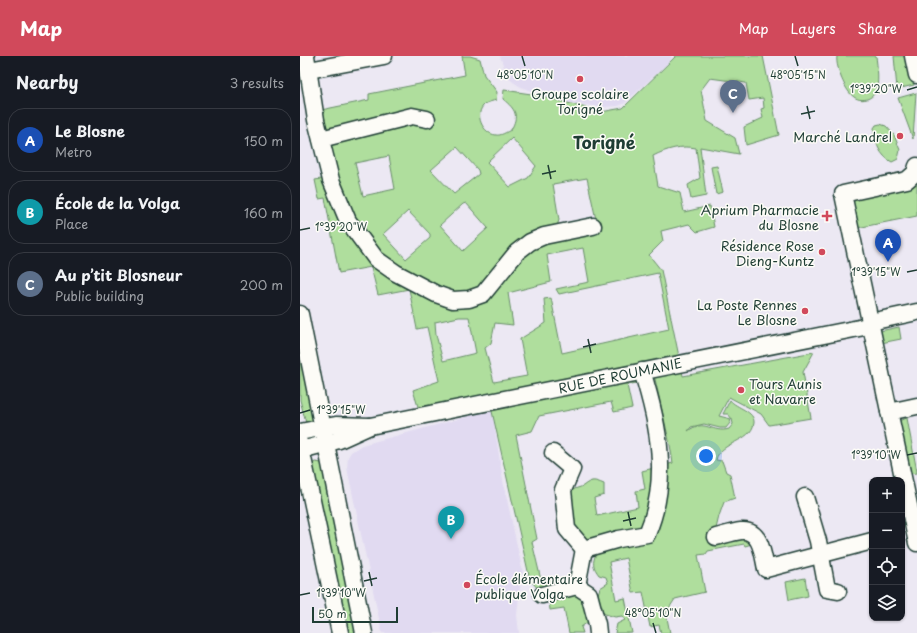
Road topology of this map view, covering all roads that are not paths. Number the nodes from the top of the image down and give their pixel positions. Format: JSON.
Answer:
{"nodes":[{"id":1,"x":384,"y":56,"type":"edge"},
{"id":2,"x":913,"y":56,"type":"edge"},
{"id":3,"x":307,"y":63,"type":"edge"},
{"id":4,"x":917,"y":75,"type":"edge"},
{"id":5,"x":427,"y":119,"type":"dead end"},
{"id":6,"x":321,"y":139,"type":"junction"},
{"id":7,"x":917,"y":166,"type":"edge"},
{"id":8,"x":593,"y":226,"type":"dead end"},
{"id":9,"x":917,"y":312,"type":"edge"},
{"id":10,"x":300,"y":314,"type":"edge"},
{"id":11,"x":917,"y":319,"type":"edge"},
{"id":12,"x":871,"y":325,"type":"junction"},
{"id":13,"x":642,"y":371,"type":"junction"},
{"id":14,"x":917,"y":406,"type":"edge"},
{"id":15,"x":889,"y":412,"type":"junction"},
{"id":16,"x":370,"y":426,"type":"junction"},
{"id":17,"x":323,"y":427,"type":"junction"},
{"id":18,"x":300,"y":432,"type":"edge"},
{"id":19,"x":326,"y":444,"type":"junction"},
{"id":20,"x":301,"y":447,"type":"edge"},
{"id":21,"x":553,"y":453,"type":"dead end"},
{"id":22,"x":805,"y":497,"type":"dead end"},
{"id":23,"x":911,"y":536,"type":"edge"},
{"id":24,"x":716,"y":537,"type":"dead end"},
{"id":25,"x":869,"y":542,"type":"edge"},
{"id":26,"x":584,"y":549,"type":"junction"},
{"id":27,"x":820,"y":554,"type":"junction"},
{"id":28,"x":577,"y":586,"type":"junction"},
{"id":29,"x":838,"y":591,"type":"dead end"},
{"id":30,"x":542,"y":595,"type":"dead end"},
{"id":31,"x":340,"y":633,"type":"edge"},
{"id":32,"x":364,"y":633,"type":"edge"},
{"id":33,"x":598,"y":633,"type":"edge"}],
"edges":[{"from":1,"to":3,"type":"street"},
{"from":2,"to":4,"type":"street"},
{"from":3,"to":6,"type":"street"},
{"from":5,"to":6,"type":"street"},
{"from":6,"to":8,"type":"street"},
{"from":7,"to":12,"type":"street"},
{"from":9,"to":12,"type":"street","name":"RUE DE ROUMANIE"},
{"from":10,"to":17,"type":"street"},
{"from":11,"to":12,"type":"street","name":"RUE DE ROUMANIE"},
{"from":12,"to":13,"type":"street","name":"RUE DE ROUMANIE"},
{"from":12,"to":15,"type":"street"},
{"from":13,"to":16,"type":"street","name":"RUE DE ROUMANIE"},
{"from":13,"to":26,"type":"street"},
{"from":14,"to":15,"type":"street"},
{"from":15,"to":23,"type":"street"},
{"from":16,"to":17,"type":"street","name":"RUE DE ROUMANIE"},
{"from":16,"to":19,"type":"street","name":"RUE DE ROUMANIE"},
{"from":17,"to":18,"type":"street","name":"RUE DE ROUMANIE"},
{"from":17,"to":19,"type":"street"},
{"from":19,"to":20,"type":"street","name":"RUE DE ROUMANIE"},
{"from":19,"to":32,"type":"street"},
{"from":20,"to":31,"type":"street"},
{"from":21,"to":26,"type":"street"},
{"from":22,"to":27,"type":"street"},
{"from":24,"to":27,"type":"street"},
{"from":25,"to":27,"type":"street"},
{"from":26,"to":28,"type":"street"},
{"from":27,"to":29,"type":"street"},
{"from":28,"to":30,"type":"street"},
{"from":28,"to":33,"type":"street"}]}
